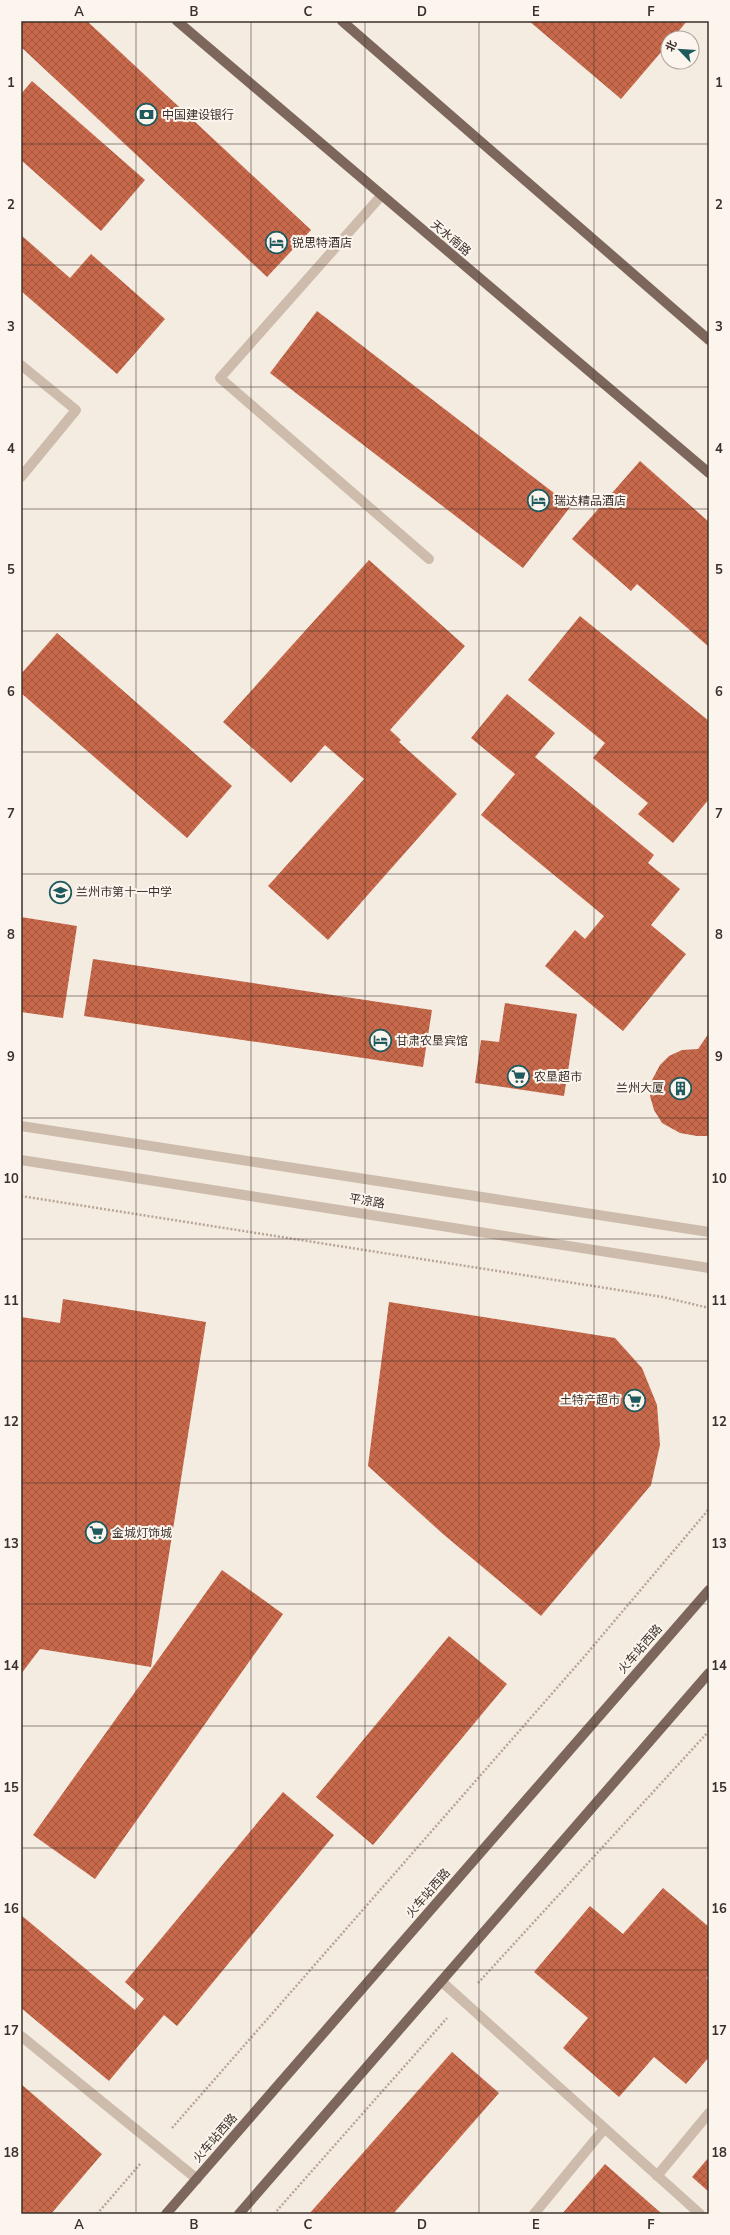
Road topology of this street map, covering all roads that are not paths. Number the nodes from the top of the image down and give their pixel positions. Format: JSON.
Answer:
{"nodes":[{"id":1,"x":177,"y":21,"type":"edge"},
{"id":2,"x":342,"y":21,"type":"edge"},
{"id":3,"x":381,"y":196,"type":"junction"},
{"id":4,"x":709,"y":340,"type":"edge"},
{"id":5,"x":21,"y":365,"type":"edge"},
{"id":6,"x":709,"y":473,"type":"edge"},
{"id":7,"x":21,"y":477,"type":"edge"},
{"id":8,"x":429,"y":559,"type":"dead end"},
{"id":9,"x":21,"y":1126,"type":"edge"},
{"id":10,"x":21,"y":1160,"type":"edge"},
{"id":11,"x":709,"y":1232,"type":"edge"},
{"id":12,"x":709,"y":1268,"type":"edge"},
{"id":13,"x":709,"y":1590,"type":"edge"},
{"id":14,"x":709,"y":1673,"type":"edge"},
{"id":15,"x":441,"y":1981,"type":"junction"},
{"id":16,"x":21,"y":2036,"type":"edge"},
{"id":17,"x":709,"y":2114,"type":"edge"},
{"id":18,"x":604,"y":2128,"type":"junction"},
{"id":19,"x":657,"y":2176,"type":"junction"},
{"id":20,"x":197,"y":2179,"type":"junction"},
{"id":21,"x":166,"y":2214,"type":"edge"},
{"id":22,"x":239,"y":2214,"type":"edge"},
{"id":23,"x":534,"y":2214,"type":"edge"},
{"id":24,"x":700,"y":2214,"type":"edge"}],
"edges":[{"from":1,"to":3,"type":"main road","name":"天水南路"},
{"from":2,"to":4,"type":"main road"},
{"from":3,"to":6,"type":"main road","name":"天水南路"},
{"from":3,"to":8,"type":"street"},
{"from":5,"to":7,"type":"street"},
{"from":9,"to":11,"type":"street","name":"平凉路"},
{"from":10,"to":12,"type":"street","name":"平凉路"},
{"from":13,"to":20,"type":"main road","name":"火车站西路"},
{"from":14,"to":15,"type":"main road"},
{"from":15,"to":18,"type":"street"},
{"from":15,"to":22,"type":"main road"},
{"from":16,"to":20,"type":"street"},
{"from":17,"to":19,"type":"street"},
{"from":18,"to":19,"type":"street"},
{"from":18,"to":23,"type":"street"},
{"from":19,"to":24,"type":"street"},
{"from":20,"to":21,"type":"main road","name":"火车站西路"}]}
